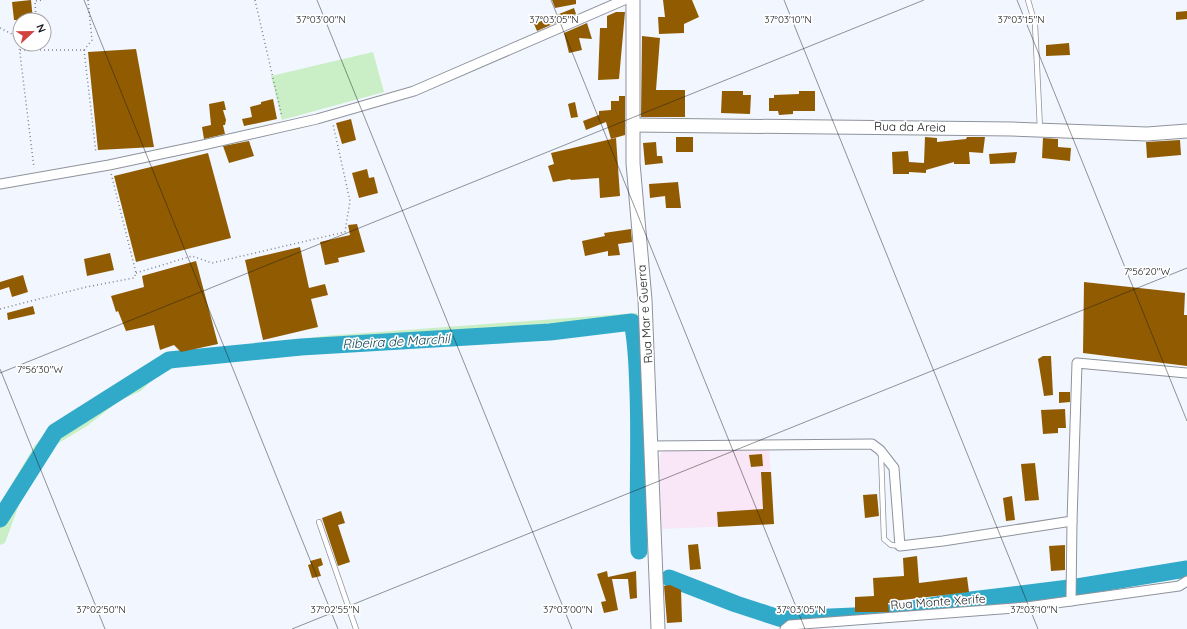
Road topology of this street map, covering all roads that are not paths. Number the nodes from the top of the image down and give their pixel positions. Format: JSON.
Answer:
{"nodes":[{"id":1,"x":624,"y":0,"type":"edge"},
{"id":2,"x":633,"y":0,"type":"edge"},
{"id":3,"x":1028,"y":0,"type":"edge"},
{"id":4,"x":633,"y":125,"type":"junction"},
{"id":5,"x":1040,"y":130,"type":"junction"},
{"id":6,"x":1187,"y":131,"type":"edge"},
{"id":7,"x":0,"y":184,"type":"edge"},
{"id":8,"x":1187,"y":372,"type":"edge"},
{"id":9,"x":652,"y":446,"type":"junction"},
{"id":10,"x":880,"y":450,"type":"junction"},
{"id":11,"x":1072,"y":521,"type":"junction"},
{"id":12,"x":319,"y":522,"type":"dead end"},
{"id":13,"x":900,"y":546,"type":"junction"},
{"id":14,"x":1187,"y":581,"type":"edge"},
{"id":15,"x":1071,"y":601,"type":"junction"},
{"id":16,"x":356,"y":629,"type":"edge"},
{"id":17,"x":658,"y":629,"type":"edge"},
{"id":18,"x":785,"y":629,"type":"edge"}],
"edges":[{"from":1,"to":7,"type":"street"},
{"from":2,"to":4,"type":"street","name":"Rua Mar e Guerra"},
{"from":3,"to":5,"type":"lane"},
{"from":4,"to":5,"type":"street","name":"Rua da Areia"},
{"from":4,"to":9,"type":"street","name":"Rua Mar e Guerra"},
{"from":5,"to":6,"type":"street","name":"Rua da Areia"},
{"from":8,"to":11,"type":"street"},
{"from":9,"to":10,"type":"street"},
{"from":9,"to":17,"type":"street","name":"Rua Mar e Guerra"},
{"from":10,"to":13,"type":"street"},
{"from":10,"to":13,"type":"lane"},
{"from":11,"to":13,"type":"street"},
{"from":11,"to":15,"type":"street"},
{"from":12,"to":16,"type":"lane"},
{"from":14,"to":15,"type":"street","name":"Rua Monte Xerife"},
{"from":15,"to":18,"type":"street","name":"Rua Monte Xerife"}]}
